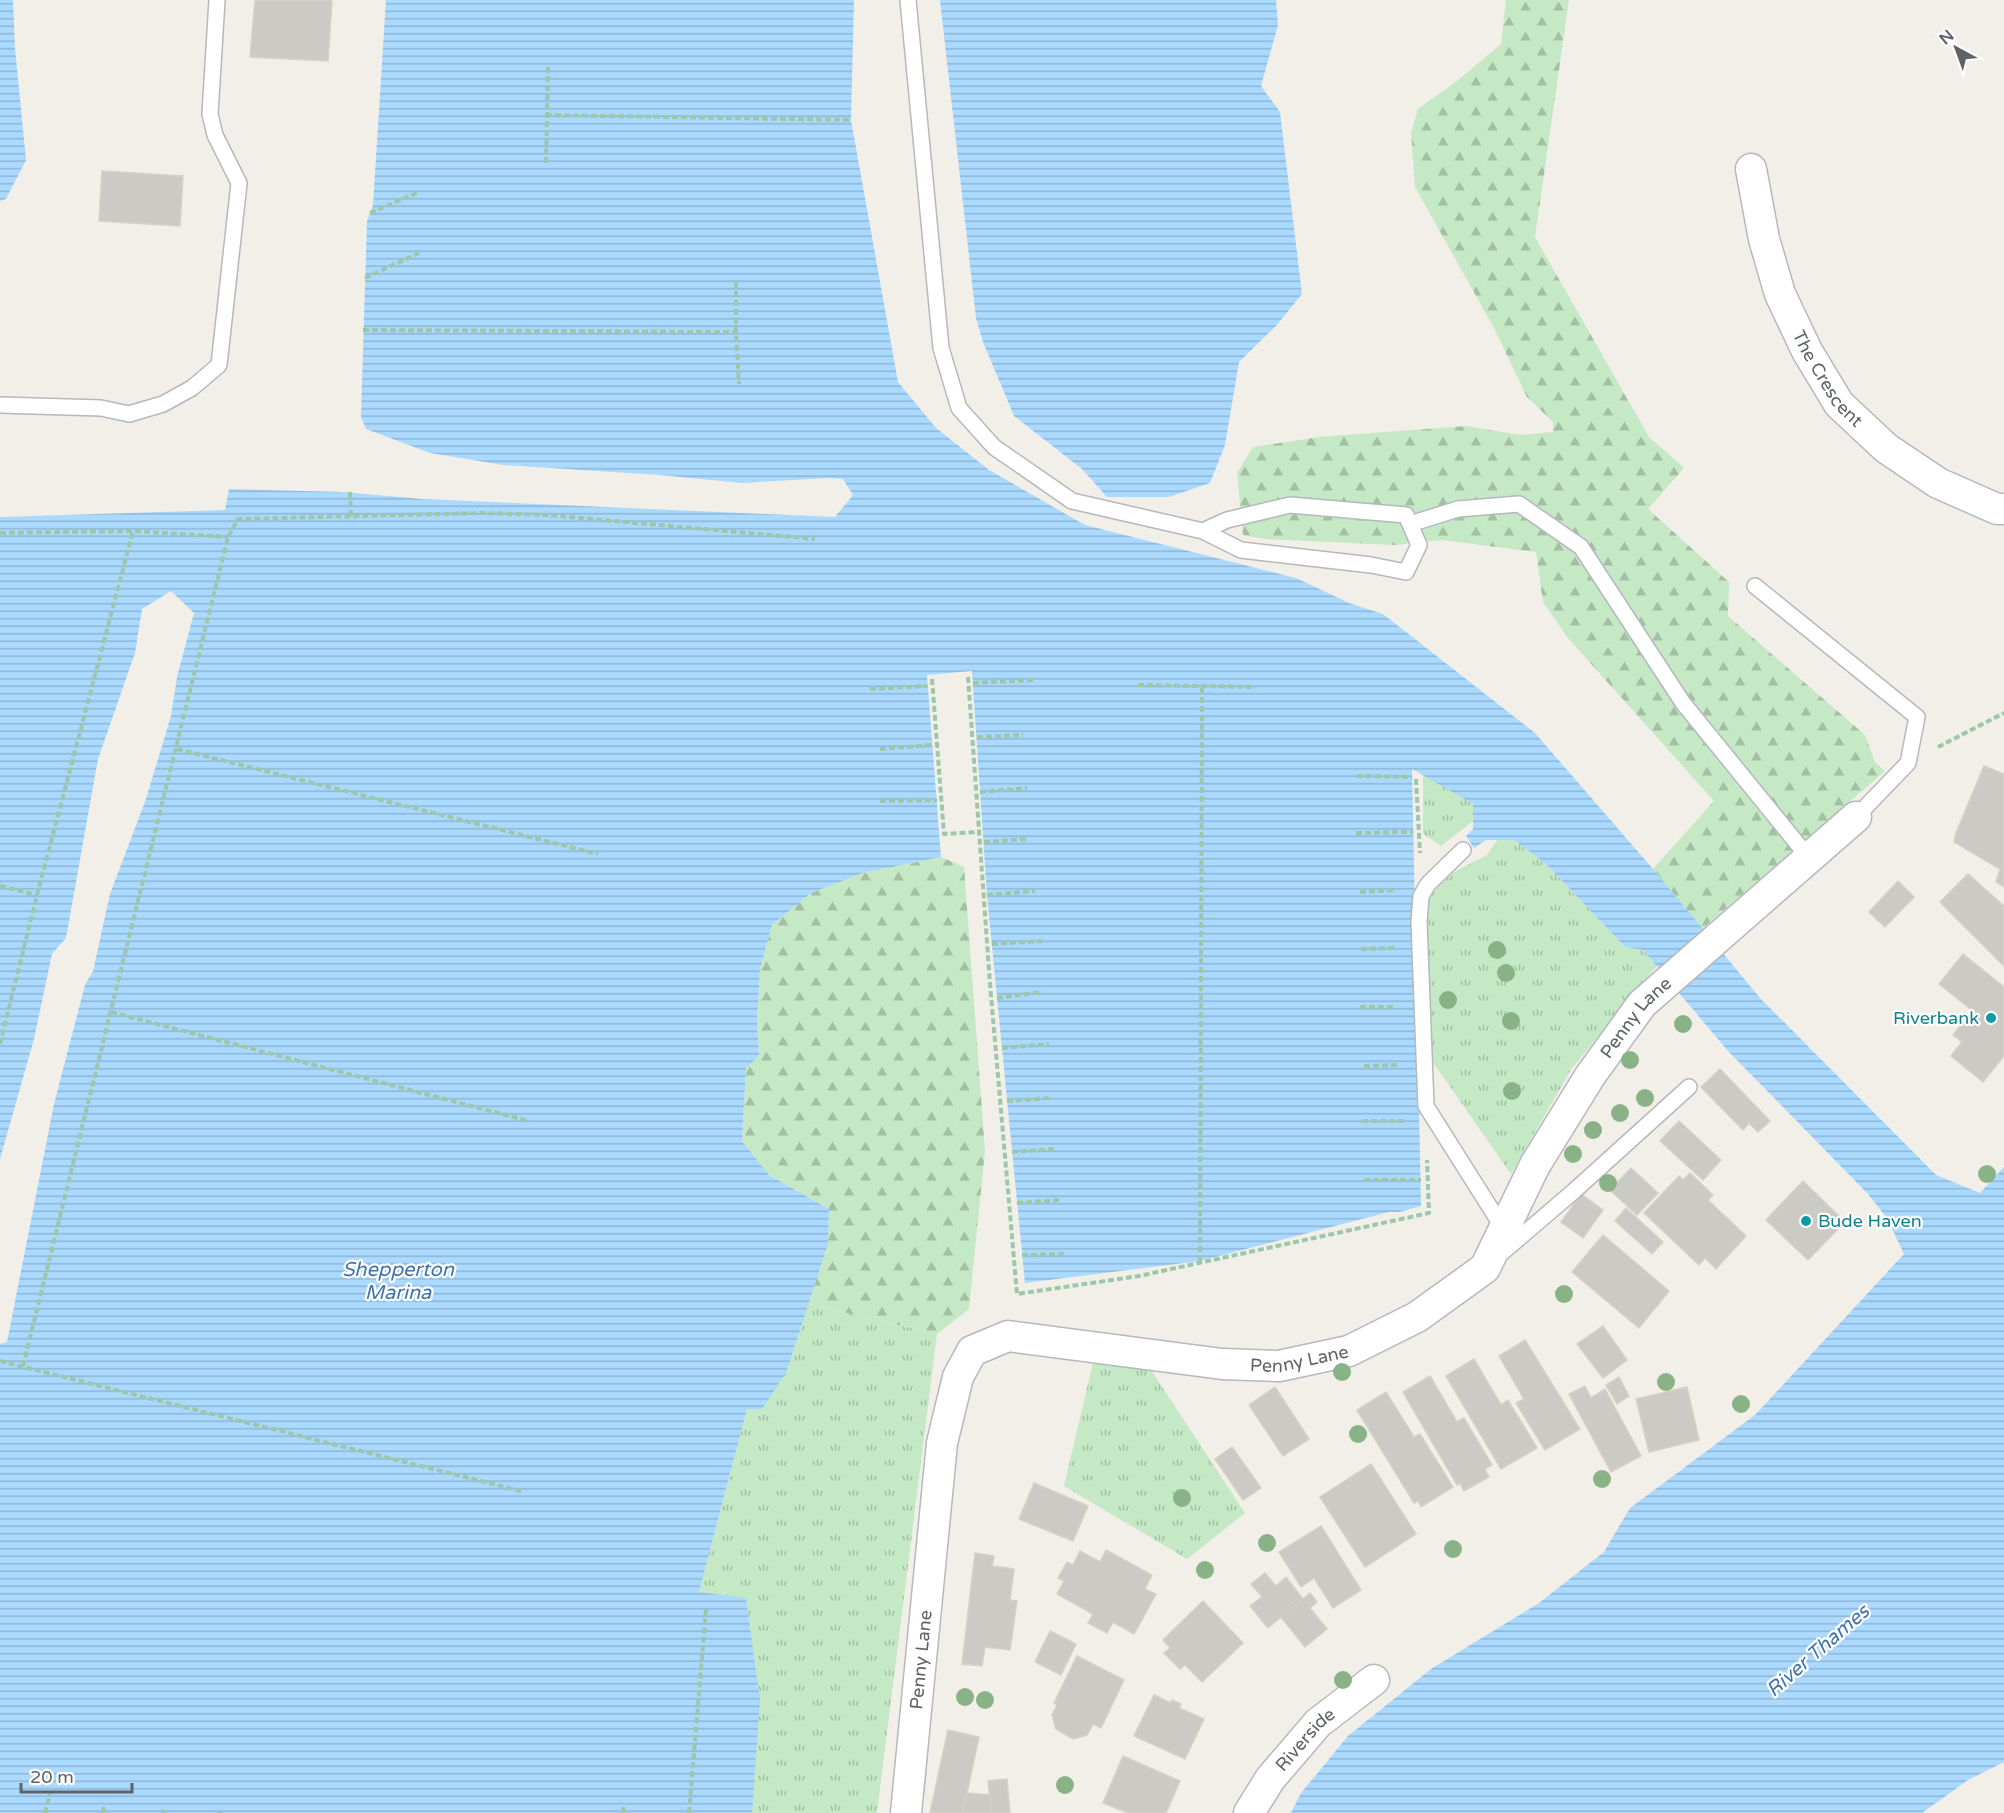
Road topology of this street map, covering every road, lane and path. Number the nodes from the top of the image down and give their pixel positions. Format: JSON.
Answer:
{"nodes":[{"id":1,"x":217,"y":0,"type":"edge"},
{"id":2,"x":908,"y":0,"type":"edge"},
{"id":3,"x":548,"y":66,"type":"dead end"},
{"id":4,"x":546,"y":115,"type":"junction"},
{"id":5,"x":851,"y":120,"type":"dead end"},
{"id":6,"x":546,"y":163,"type":"dead end"},
{"id":7,"x":1751,"y":169,"type":"dead end"},
{"id":8,"x":417,"y":193,"type":"dead end"},
{"id":9,"x":370,"y":213,"type":"dead end"},
{"id":10,"x":418,"y":253,"type":"dead end"},
{"id":11,"x":365,"y":278,"type":"dead end"},
{"id":12,"x":736,"y":282,"type":"dead end"},
{"id":13,"x":363,"y":330,"type":"dead end"},
{"id":14,"x":736,"y":332,"type":"junction"},
{"id":15,"x":739,"y":384,"type":"dead end"},
{"id":16,"x":0,"y":405,"type":"edge"},
{"id":17,"x":350,"y":492,"type":"dead end"},
{"id":18,"x":2004,"y":509,"type":"edge"},
{"id":19,"x":351,"y":516,"type":"junction"},
{"id":20,"x":1410,"y":524,"type":"junction"},
{"id":21,"x":134,"y":531,"type":"junction"},
{"id":22,"x":1203,"y":531,"type":"junction"},
{"id":23,"x":0,"y":533,"type":"edge"},
{"id":24,"x":228,"y":537,"type":"junction"},
{"id":25,"x":815,"y":539,"type":"dead end"},
{"id":26,"x":1755,"y":586,"type":"dead end"},
{"id":27,"x":968,"y":677,"type":"dead end"},
{"id":28,"x":932,"y":679,"type":"dead end"},
{"id":29,"x":1034,"y":680,"type":"dead end"},
{"id":30,"x":973,"y":683,"type":"dead end"},
{"id":31,"x":1138,"y":685,"type":"dead end"},
{"id":32,"x":927,"y":686,"type":"dead end"},
{"id":33,"x":1202,"y":686,"type":"junction"},
{"id":34,"x":1256,"y":687,"type":"dead end"},
{"id":35,"x":870,"y":689,"type":"dead end"},
{"id":36,"x":2004,"y":713,"type":"edge"},
{"id":37,"x":1023,"y":735,"type":"dead end"},
{"id":38,"x":977,"y":737,"type":"dead end"},
{"id":39,"x":932,"y":746,"type":"dead end"},
{"id":40,"x":177,"y":749,"type":"junction"},
{"id":41,"x":880,"y":749,"type":"dead end"},
{"id":42,"x":1908,"y":763,"type":"junction"},
{"id":43,"x":1357,"y":776,"type":"dead end"},
{"id":44,"x":1027,"y":788,"type":"dead end"},
{"id":45,"x":980,"y":792,"type":"dead end"},
{"id":46,"x":937,"y":800,"type":"dead end"},
{"id":47,"x":880,"y":801,"type":"dead end"},
{"id":48,"x":1856,"y":817,"type":"joint"},
{"id":49,"x":979,"y":832,"type":"junction"},
{"id":50,"x":1413,"y":832,"type":"dead end"},
{"id":51,"x":1356,"y":833,"type":"dead end"},
{"id":52,"x":1029,"y":839,"type":"dead end"},
{"id":53,"x":984,"y":842,"type":"dead end"},
{"id":54,"x":1463,"y":850,"type":"dead end"},
{"id":55,"x":598,"y":854,"type":"dead end"},
{"id":56,"x":1809,"y":858,"type":"junction"},
{"id":57,"x":0,"y":886,"type":"edge"},
{"id":58,"x":1404,"y":890,"type":"dead end"},
{"id":59,"x":1035,"y":891,"type":"dead end"},
{"id":60,"x":1360,"y":892,"type":"dead end"},
{"id":61,"x":37,"y":895,"type":"junction"},
{"id":62,"x":987,"y":895,"type":"dead end"},
{"id":63,"x":1421,"y":896,"type":"junction"},
{"id":64,"x":1042,"y":941,"type":"dead end"},
{"id":65,"x":992,"y":944,"type":"dead end"},
{"id":66,"x":1405,"y":948,"type":"dead end"},
{"id":67,"x":1361,"y":949,"type":"dead end"},
{"id":68,"x":1042,"y":992,"type":"dead end"},
{"id":69,"x":997,"y":998,"type":"dead end"},
{"id":70,"x":1360,"y":1007,"type":"dead end"},
{"id":71,"x":1406,"y":1007,"type":"dead end"},
{"id":72,"x":111,"y":1012,"type":"junction"},
{"id":73,"x":0,"y":1044,"type":"edge"},
{"id":74,"x":1049,"y":1044,"type":"dead end"},
{"id":75,"x":1002,"y":1048,"type":"dead end"},
{"id":76,"x":1407,"y":1064,"type":"dead end"},
{"id":77,"x":1364,"y":1066,"type":"dead end"},
{"id":78,"x":1689,"y":1087,"type":"dead end"},
{"id":79,"x":1052,"y":1098,"type":"dead end"},
{"id":80,"x":1007,"y":1101,"type":"dead end"},
{"id":81,"x":1426,"y":1106,"type":"junction"},
{"id":82,"x":529,"y":1121,"type":"dead end"},
{"id":83,"x":1362,"y":1121,"type":"dead end"},
{"id":84,"x":1408,"y":1121,"type":"dead end"},
{"id":85,"x":1055,"y":1149,"type":"dead end"},
{"id":86,"x":1012,"y":1152,"type":"dead end"},
{"id":87,"x":1364,"y":1180,"type":"dead end"},
{"id":88,"x":1421,"y":1180,"type":"dead end"},
{"id":89,"x":1060,"y":1200,"type":"dead end"},
{"id":90,"x":1017,"y":1203,"type":"dead end"},
{"id":91,"x":1503,"y":1228,"type":"junction"},
{"id":92,"x":1065,"y":1254,"type":"dead end"},
{"id":93,"x":1022,"y":1255,"type":"dead end"},
{"id":94,"x":1200,"y":1261,"type":"dead end"},
{"id":95,"x":1485,"y":1268,"type":"junction"},
{"id":96,"x":0,"y":1361,"type":"edge"},
{"id":97,"x":23,"y":1366,"type":"junction"},
{"id":98,"x":521,"y":1491,"type":"dead end"},
{"id":99,"x":706,"y":1609,"type":"dead end"},
{"id":100,"x":1374,"y":1680,"type":"dead end"},
{"id":101,"x":50,"y":1794,"type":"dead end"},
{"id":102,"x":624,"y":1803,"type":"dead end"},
{"id":103,"x":104,"y":1804,"type":"dead end"},
{"id":104,"x":45,"y":1813,"type":"edge"},
{"id":105,"x":102,"y":1813,"type":"edge"},
{"id":106,"x":623,"y":1813,"type":"edge"},
{"id":107,"x":689,"y":1813,"type":"edge"},
{"id":108,"x":906,"y":1813,"type":"edge"},
{"id":109,"x":1250,"y":1813,"type":"edge"}],
"edges":[{"from":1,"to":16,"type":"lane"},
{"from":2,"to":22,"type":"lane"},
{"from":3,"to":4,"type":"path"},
{"from":4,"to":5,"type":"path"},
{"from":4,"to":6,"type":"path"},
{"from":7,"to":18,"type":"street","name":"The Crescent"},
{"from":8,"to":9,"type":"path"},
{"from":10,"to":11,"type":"path"},
{"from":12,"to":14,"type":"path"},
{"from":13,"to":14,"type":"path"},
{"from":14,"to":15,"type":"path"},
{"from":17,"to":19,"type":"path"},
{"from":19,"to":24,"type":"path"},
{"from":19,"to":25,"type":"path"},
{"from":20,"to":22,"type":"lane"},
{"from":20,"to":22,"type":"lane"},
{"from":20,"to":56,"type":"lane"},
{"from":21,"to":23,"type":"path"},
{"from":21,"to":24,"type":"path"},
{"from":21,"to":61,"type":"path"},
{"from":24,"to":40,"type":"path"},
{"from":26,"to":42,"type":"lane"},
{"from":27,"to":49,"type":"path"},
{"from":28,"to":49,"type":"path"},
{"from":29,"to":30,"type":"path"},
{"from":31,"to":33,"type":"path"},
{"from":32,"to":35,"type":"path"},
{"from":33,"to":34,"type":"path"},
{"from":33,"to":94,"type":"path"},
{"from":36,"to":42,"type":"path"},
{"from":37,"to":38,"type":"path"},
{"from":39,"to":41,"type":"path"},
{"from":40,"to":55,"type":"path"},
{"from":40,"to":72,"type":"path"},
{"from":42,"to":48,"type":"lane"},
{"from":43,"to":63,"type":"path"},
{"from":44,"to":45,"type":"path"},
{"from":46,"to":47,"type":"path"},
{"from":48,"to":56,"type":"street","name":"Penny Lane"},
{"from":49,"to":81,"type":"path"},
{"from":50,"to":51,"type":"path"},
{"from":52,"to":53,"type":"path"},
{"from":54,"to":63,"type":"lane"},
{"from":56,"to":91,"type":"street","name":"Penny Lane"},
{"from":57,"to":61,"type":"path"},
{"from":58,"to":60,"type":"path"},
{"from":59,"to":62,"type":"path"},
{"from":61,"to":73,"type":"path"},
{"from":63,"to":81,"type":"lane"},
{"from":64,"to":65,"type":"path"},
{"from":66,"to":67,"type":"path"},
{"from":68,"to":69,"type":"path"},
{"from":70,"to":71,"type":"path"},
{"from":72,"to":82,"type":"path"},
{"from":72,"to":97,"type":"path"},
{"from":74,"to":75,"type":"path"},
{"from":76,"to":77,"type":"path"},
{"from":78,"to":95,"type":"lane"},
{"from":79,"to":80,"type":"path"},
{"from":81,"to":91,"type":"lane"},
{"from":83,"to":84,"type":"path"},
{"from":85,"to":86,"type":"path"},
{"from":87,"to":88,"type":"path"},
{"from":89,"to":90,"type":"path"},
{"from":91,"to":95,"type":"street","name":"Penny Lane"},
{"from":92,"to":93,"type":"path"},
{"from":95,"to":108,"type":"street","name":"Penny Lane"},
{"from":96,"to":97,"type":"path"},
{"from":97,"to":98,"type":"path"},
{"from":99,"to":107,"type":"path"},
{"from":100,"to":109,"type":"street","name":"Riverside"},
{"from":101,"to":104,"type":"path"},
{"from":102,"to":106,"type":"path"},
{"from":103,"to":105,"type":"path"}]}
